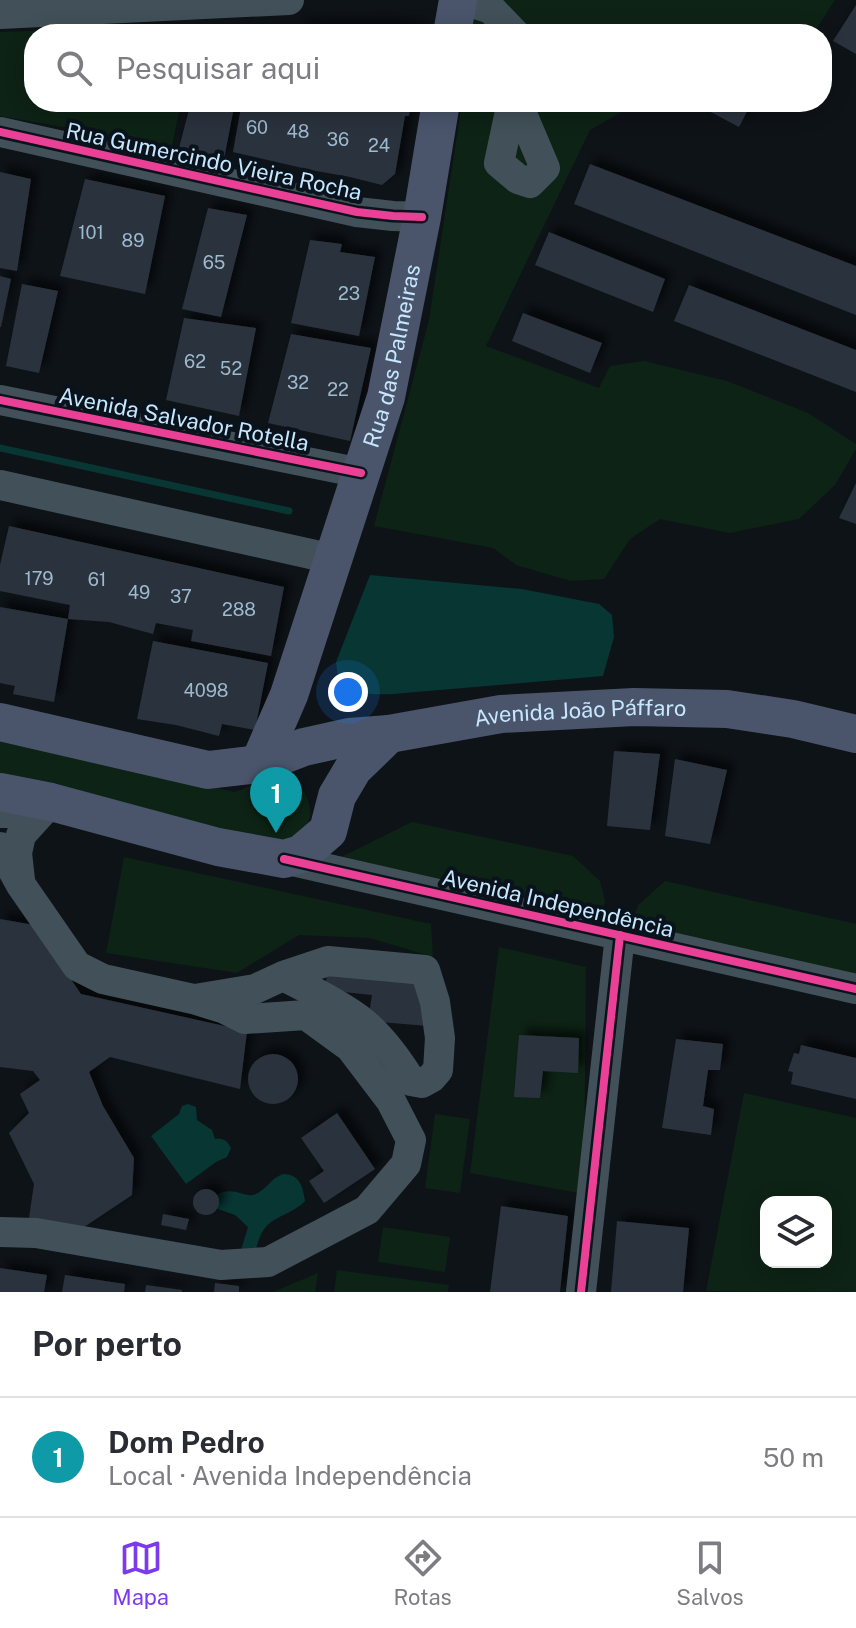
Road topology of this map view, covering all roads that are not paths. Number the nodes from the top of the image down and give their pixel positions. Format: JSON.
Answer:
{"nodes":[{"id":1,"x":289,"y":0,"type":"edge"},
{"id":2,"x":460,"y":0,"type":"edge"},
{"id":3,"x":0,"y":14,"type":"edge"},
{"id":4,"x":454,"y":24,"type":"edge"},
{"id":5,"x":505,"y":24,"type":"edge"},
{"id":6,"x":439,"y":112,"type":"edge"},
{"id":7,"x":0,"y":132,"type":"edge"},
{"id":8,"x":422,"y":217,"type":"junction"},
{"id":9,"x":0,"y":400,"type":"edge"},
{"id":10,"x":361,"y":473,"type":"junction"},
{"id":11,"x":0,"y":485,"type":"edge"},
{"id":12,"x":333,"y":559,"type":"junction"},
{"id":13,"x":289,"y":695,"type":"junction"},
{"id":14,"x":0,"y":722,"type":"edge"},
{"id":15,"x":389,"y":734,"type":"junction"},
{"id":16,"x":856,"y":734,"type":"edge"},
{"id":17,"x":304,"y":747,"type":"junction"},
{"id":18,"x":259,"y":764,"type":"junction"},
{"id":19,"x":0,"y":792,"type":"edge"},
{"id":20,"x":51,"y":802,"type":"junction"},
{"id":21,"x":0,"y":813,"type":"edge"},
{"id":22,"x":0,"y":847,"type":"edge"},
{"id":23,"x":298,"y":852,"type":"junction"},
{"id":24,"x":21,"y":885,"type":"junction"},
{"id":25,"x":620,"y":935,"type":"junction"},
{"id":26,"x":283,"y":976,"type":"junction"},
{"id":27,"x":255,"y":989,"type":"junction"},
{"id":28,"x":856,"y":989,"type":"edge"},
{"id":29,"x":193,"y":999,"type":"junction"},
{"id":30,"x":260,"y":1018,"type":"junction"},
{"id":31,"x":0,"y":1232,"type":"edge"},
{"id":32,"x":581,"y":1292,"type":"edge"}],
"edges":[{"from":1,"to":3,"type":"street"},
{"from":2,"to":4,"type":"main road"},
{"from":2,"to":5,"type":"street"},
{"from":6,"to":8,"type":"main road","name":"Rua das Palmeiras"},
{"from":7,"to":8,"type":"street","name":"Rua Gumercindo Vieira Rocha"},
{"from":8,"to":10,"type":"main road","name":"Rua das Palmeiras"},
{"from":9,"to":10,"type":"street","name":"Avenida Salvador Rotella"},
{"from":10,"to":12,"type":"main road","name":"Rua das Palmeiras"},
{"from":11,"to":12,"type":"street"},
{"from":12,"to":13,"type":"main road","name":"Rua das Palmeiras"},
{"from":13,"to":17,"type":"main road"},
{"from":13,"to":18,"type":"main road","name":"Rua das Palmeiras"},
{"from":14,"to":18,"type":"main road"},
{"from":15,"to":16,"type":"main road","name":"Avenida João Páffaro"},
{"from":15,"to":17,"type":"main road","name":"Avenida João Páffaro"},
{"from":15,"to":23,"type":"main road"},
{"from":17,"to":18,"type":"main road"},
{"from":17,"to":23,"type":"main road"},
{"from":19,"to":20,"type":"main road","name":"Avenida Independência"},
{"from":20,"to":21,"type":"street"},
{"from":20,"to":23,"type":"main road","name":"Avenida Independência"},
{"from":20,"to":24,"type":"street"},
{"from":22,"to":24,"type":"street"},
{"from":23,"to":25,"type":"street","name":"Avenida Independência"},
{"from":24,"to":29,"type":"street"},
{"from":25,"to":28,"type":"street","name":"Avenida Independência"},
{"from":25,"to":32,"type":"street"},
{"from":26,"to":26,"type":"street"},
{"from":26,"to":27,"type":"street"},
{"from":27,"to":29,"type":"street"},
{"from":27,"to":30,"type":"street"},
{"from":29,"to":30,"type":"street"},
{"from":30,"to":31,"type":"street"}]}
